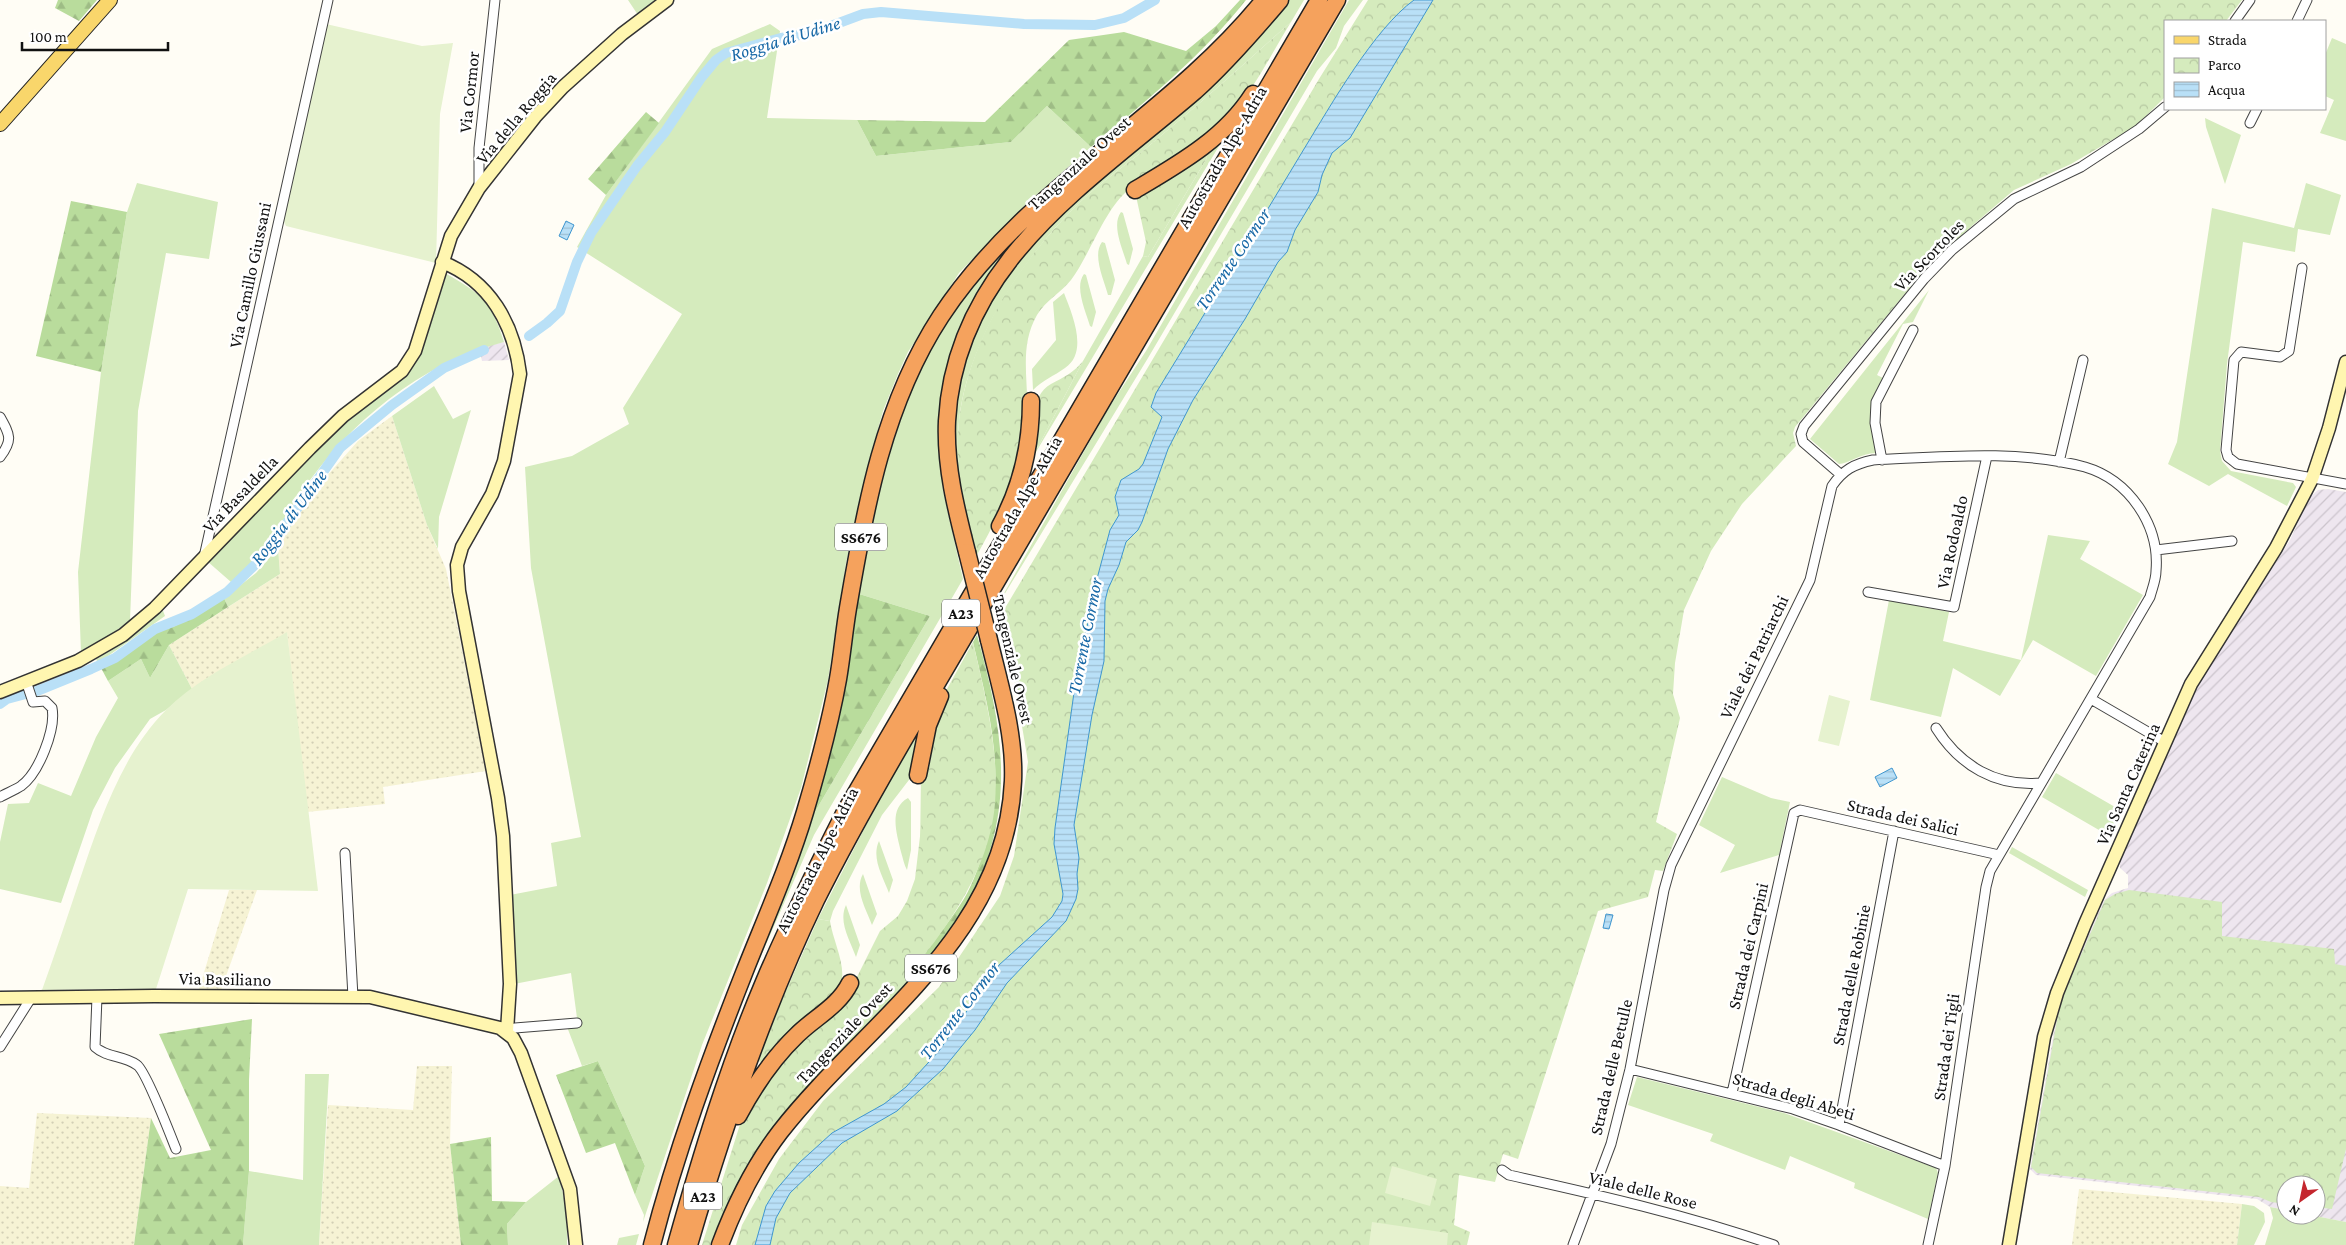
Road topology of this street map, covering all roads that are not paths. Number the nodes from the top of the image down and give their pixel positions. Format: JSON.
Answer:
{"nodes":[{"id":1,"x":110,"y":0,"type":"edge"},
{"id":2,"x":328,"y":0,"type":"edge"},
{"id":3,"x":495,"y":0,"type":"edge"},
{"id":4,"x":667,"y":0,"type":"edge"},
{"id":5,"x":1264,"y":0,"type":"edge"},
{"id":6,"x":1280,"y":0,"type":"edge"},
{"id":7,"x":1337,"y":0,"type":"edge"},
{"id":8,"x":2250,"y":0,"type":"edge"},
{"id":9,"x":2307,"y":0,"type":"edge"},
{"id":10,"x":1316,"y":6,"type":"edge"},
{"id":11,"x":2236,"y":20,"type":"edge"},
{"id":12,"x":2298,"y":20,"type":"edge"},
{"id":13,"x":2164,"y":108,"type":"edge"},
{"id":14,"x":2256,"y":110,"type":"edge"},
{"id":15,"x":2250,"y":123,"type":"dead end"},
{"id":16,"x":0,"y":124,"type":"edge"},
{"id":17,"x":479,"y":188,"type":"junction"},
{"id":18,"x":1135,"y":190,"type":"dead end"},
{"id":19,"x":442,"y":262,"type":"junction"},
{"id":20,"x":2302,"y":268,"type":"dead end"},
{"id":21,"x":1914,"y":330,"type":"dead end"},
{"id":22,"x":2083,"y":360,"type":"dead end"},
{"id":23,"x":2346,"y":362,"type":"edge"},
{"id":24,"x":1031,"y":401,"type":"dead end"},
{"id":25,"x":0,"y":417,"type":"edge"},
{"id":26,"x":1987,"y":456,"type":"junction"},
{"id":27,"x":0,"y":457,"type":"edge"},
{"id":28,"x":1882,"y":460,"type":"junction"},
{"id":29,"x":2059,"y":462,"type":"junction"},
{"id":30,"x":1840,"y":474,"type":"junction"},
{"id":31,"x":2312,"y":479,"type":"junction"},
{"id":32,"x":2346,"y":484,"type":"edge"},
{"id":33,"x":2232,"y":541,"type":"dead end"},
{"id":34,"x":2156,"y":550,"type":"junction"},
{"id":35,"x":204,"y":557,"type":"junction"},
{"id":36,"x":1868,"y":592,"type":"dead end"},
{"id":37,"x":972,"y":624,"type":"junction"},
{"id":38,"x":950,"y":632,"type":"junction"},
{"id":39,"x":27,"y":685,"type":"junction"},
{"id":40,"x":0,"y":692,"type":"edge"},
{"id":41,"x":2091,"y":699,"type":"junction"},
{"id":42,"x":1936,"y":728,"type":"dead end"},
{"id":43,"x":2165,"y":742,"type":"junction"},
{"id":44,"x":918,"y":775,"type":"dead end"},
{"id":45,"x":2041,"y":783,"type":"junction"},
{"id":46,"x":0,"y":797,"type":"edge"},
{"id":47,"x":1800,"y":810,"type":"joint"},
{"id":48,"x":1894,"y":832,"type":"junction"},
{"id":49,"x":345,"y":853,"type":"dead end"},
{"id":50,"x":1999,"y":855,"type":"junction"},
{"id":51,"x":1664,"y":890,"type":"joint"},
{"id":52,"x":850,"y":983,"type":"dead end"},
{"id":53,"x":97,"y":997,"type":"junction"},
{"id":54,"x":354,"y":997,"type":"junction"},
{"id":55,"x":0,"y":998,"type":"edge"},
{"id":56,"x":31,"y":998,"type":"junction"},
{"id":57,"x":577,"y":1023,"type":"dead end"},
{"id":58,"x":507,"y":1031,"type":"junction"},
{"id":59,"x":0,"y":1047,"type":"edge"},
{"id":60,"x":1630,"y":1069,"type":"junction"},
{"id":61,"x":1732,"y":1093,"type":"junction"},
{"id":62,"x":1839,"y":1125,"type":"junction"},
{"id":63,"x":176,"y":1148,"type":"dead end"},
{"id":64,"x":718,"y":1148,"type":"junction"},
{"id":65,"x":1945,"y":1166,"type":"junction"},
{"id":66,"x":1502,"y":1170,"type":"dead end"},
{"id":67,"x":1593,"y":1193,"type":"junction"},
{"id":68,"x":576,"y":1245,"type":"edge"},
{"id":69,"x":652,"y":1245,"type":"edge"},
{"id":70,"x":676,"y":1245,"type":"edge"},
{"id":71,"x":689,"y":1245,"type":"edge"},
{"id":72,"x":720,"y":1245,"type":"edge"},
{"id":73,"x":1573,"y":1245,"type":"edge"},
{"id":74,"x":1774,"y":1245,"type":"edge"},
{"id":75,"x":1928,"y":1245,"type":"edge"},
{"id":76,"x":2009,"y":1245,"type":"edge"}],
"edges":[{"from":1,"to":16,"type":"main road"},
{"from":2,"to":35,"type":"street","name":"Via Camillo Giussani"},
{"from":3,"to":17,"type":"street","name":"Via Cormor"},
{"from":4,"to":17,"type":"street","name":"Via della Roggia"},
{"from":5,"to":69,"type":"highway","name":"Tangenziale Ovest","number":"SS676"},
{"from":6,"to":72,"type":"highway","name":"Tangenziale Ovest","number":"SS676","bridge":true},
{"from":7,"to":37,"type":"highway","name":"Autostrada Alpe-Adria","number":"A23"},
{"from":8,"to":11,"type":"street"},
{"from":9,"to":12,"type":"street"},
{"from":10,"to":18,"type":"highway"},
{"from":10,"to":38,"type":"highway","name":"Autostrada Alpe-Adria","number":"A23"},
{"from":13,"to":30,"type":"street","name":"Via Scortoles"},
{"from":14,"to":15,"type":"street"},
{"from":17,"to":19,"type":"street","name":"Via della Roggia"},
{"from":19,"to":35,"type":"street","name":"Via Basaldella"},
{"from":19,"to":58,"type":"street"},
{"from":20,"to":31,"type":"street"},
{"from":21,"to":28,"type":"street"},
{"from":22,"to":29,"type":"street"},
{"from":23,"to":31,"type":"street","name":"Via Santa Caterina"},
{"from":24,"to":38,"type":"highway"},
{"from":25,"to":27,"type":"street"},
{"from":26,"to":28,"type":"street"},
{"from":26,"to":29,"type":"street"},
{"from":26,"to":36,"type":"street","name":"Via Rodoaldo"},
{"from":28,"to":30,"type":"street"},
{"from":29,"to":34,"type":"street"},
{"from":30,"to":51,"type":"street","name":"Viale dei Patriarchi"},
{"from":31,"to":32,"type":"street"},
{"from":31,"to":43,"type":"street","name":"Via Santa Caterina"},
{"from":33,"to":34,"type":"street"},
{"from":34,"to":41,"type":"street"},
{"from":35,"to":39,"type":"street","name":"Via Basaldella"},
{"from":37,"to":44,"type":"highway"},
{"from":37,"to":64,"type":"highway","name":"Autostrada Alpe-Adria","number":"A23"},
{"from":38,"to":70,"type":"highway","name":"Autostrada Alpe-Adria","number":"A23"},
{"from":39,"to":40,"type":"street","name":"Via Basaldella"},
{"from":39,"to":46,"type":"street"},
{"from":41,"to":43,"type":"street"},
{"from":41,"to":45,"type":"street"},
{"from":42,"to":45,"type":"street"},
{"from":43,"to":76,"type":"street","name":"Via Santa Caterina"},
{"from":45,"to":50,"type":"street"},
{"from":47,"to":48,"type":"street","name":"Strada dei Salici"},
{"from":47,"to":61,"type":"street","name":"Strada dei Carpini"},
{"from":48,"to":50,"type":"street","name":"Strada dei Salici"},
{"from":48,"to":62,"type":"street","name":"Strada delle Robinie"},
{"from":49,"to":54,"type":"street"},
{"from":50,"to":65,"type":"street","name":"Strada dei Tigli"},
{"from":51,"to":60,"type":"street","name":"Strada delle Betulle"},
{"from":52,"to":64,"type":"highway"},
{"from":53,"to":54,"type":"street","name":"Via Basiliano"},
{"from":53,"to":56,"type":"street","name":"Via Basiliano"},
{"from":53,"to":63,"type":"street"},
{"from":54,"to":58,"type":"street","name":"Via Basiliano"},
{"from":55,"to":56,"type":"street","name":"Via Basiliano"},
{"from":56,"to":59,"type":"street"},
{"from":57,"to":58,"type":"street"},
{"from":58,"to":68,"type":"street"},
{"from":60,"to":61,"type":"street","name":"Strada degli Abeti"},
{"from":60,"to":67,"type":"street","name":"Strada delle Betulle"},
{"from":61,"to":62,"type":"street","name":"Strada degli Abeti"},
{"from":62,"to":65,"type":"street","name":"Strada degli Abeti"},
{"from":64,"to":71,"type":"highway","name":"Autostrada Alpe-Adria","number":"A23"},
{"from":65,"to":75,"type":"street","name":"Strada dei Tigli"},
{"from":66,"to":67,"type":"street","name":"Viale delle Rose"},
{"from":67,"to":73,"type":"street","name":"Strada delle Betulle"},
{"from":67,"to":74,"type":"street","name":"Viale delle Rose"}]}
